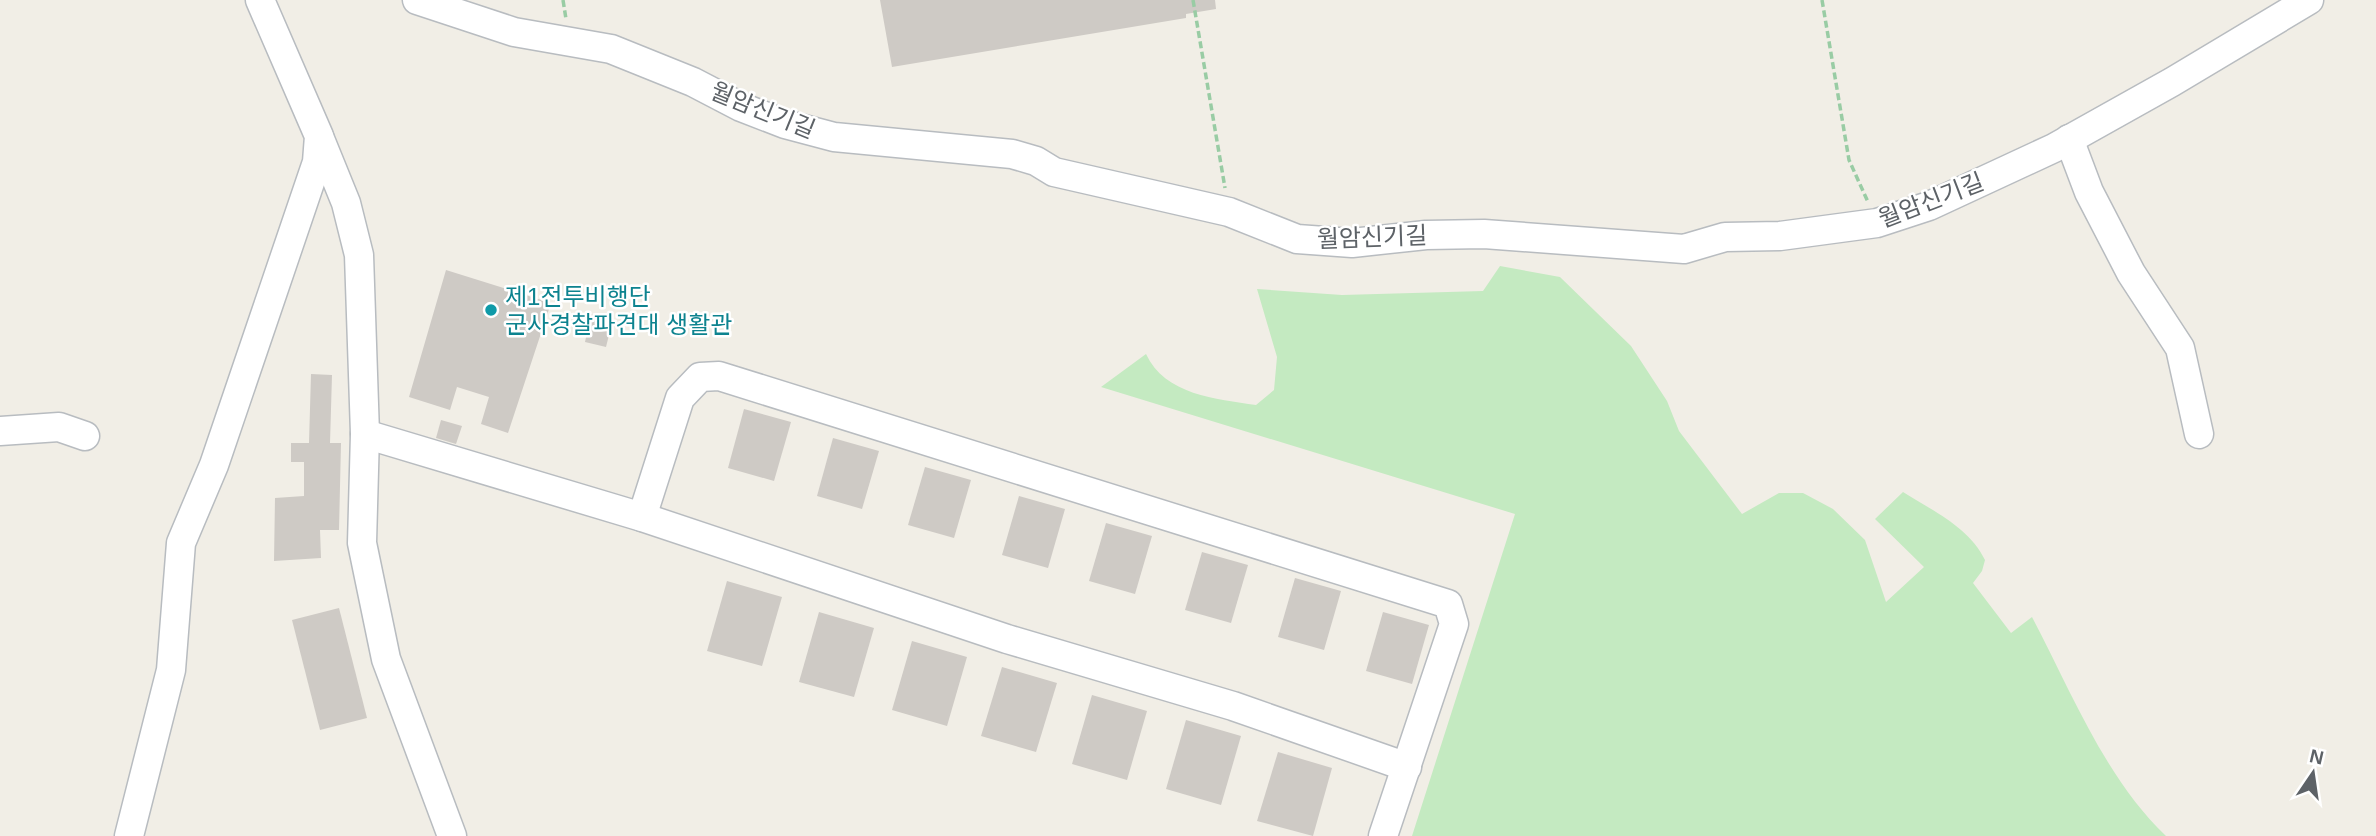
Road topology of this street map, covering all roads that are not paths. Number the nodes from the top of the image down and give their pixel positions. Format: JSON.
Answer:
{"nodes":[{"id":1,"x":260,"y":0,"type":"edge"},
{"id":2,"x":416,"y":0,"type":"edge"},
{"id":3,"x":2309,"y":0,"type":"edge"},
{"id":4,"x":319,"y":136,"type":"junction"},
{"id":5,"x":2069,"y":139,"type":"junction"},
{"id":6,"x":0,"y":431,"type":"edge"},
{"id":7,"x":365,"y":434,"type":"junction"},
{"id":8,"x":2199,"y":434,"type":"dead end"},
{"id":9,"x":85,"y":436,"type":"dead end"},
{"id":10,"x":642,"y":517,"type":"junction"},
{"id":11,"x":1406,"y":767,"type":"junction"},
{"id":12,"x":129,"y":836,"type":"edge"},
{"id":13,"x":452,"y":836,"type":"edge"},
{"id":14,"x":1383,"y":836,"type":"edge"}],
"edges":[{"from":1,"to":4,"type":"street"},
{"from":2,"to":5,"type":"street","name":"월암신기길"},
{"from":3,"to":5,"type":"street","name":"월암신기길"},
{"from":4,"to":7,"type":"street"},
{"from":4,"to":12,"type":"street"},
{"from":5,"to":8,"type":"street"},
{"from":6,"to":9,"type":"street"},
{"from":7,"to":10,"type":"street"},
{"from":7,"to":13,"type":"street"},
{"from":10,"to":11,"type":"street"},
{"from":10,"to":11,"type":"street"},
{"from":11,"to":14,"type":"street"}]}
